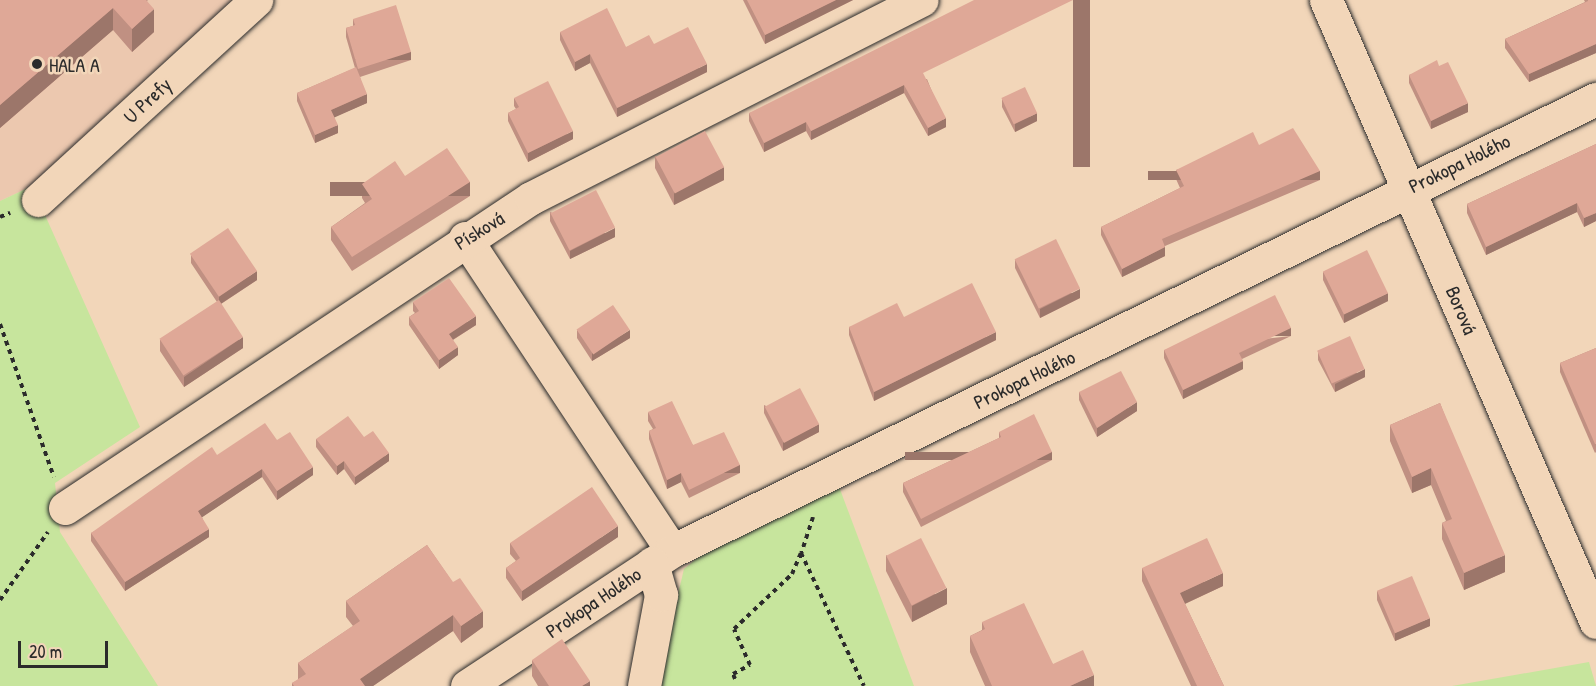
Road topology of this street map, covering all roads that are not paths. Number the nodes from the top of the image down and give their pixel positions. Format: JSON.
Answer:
{"nodes":[{"id":1,"x":256,"y":0,"type":"edge"},
{"id":2,"x":922,"y":0,"type":"edge"},
{"id":3,"x":1326,"y":0,"type":"edge"},
{"id":4,"x":1596,"y":99,"type":"edge"},
{"id":5,"x":1409,"y":187,"type":"junction"},
{"id":6,"x":38,"y":200,"type":"dead end"},
{"id":7,"x":465,"y":238,"type":"junction"},
{"id":8,"x":65,"y":507,"type":"road end"},
{"id":9,"x":662,"y":557,"type":"junction"},
{"id":10,"x":1596,"y":622,"type":"edge"},
{"id":11,"x":466,"y":686,"type":"edge"},
{"id":12,"x":644,"y":686,"type":"edge"}],
"edges":[{"from":1,"to":6,"type":"street","name":"U Prefy"},
{"from":2,"to":7,"type":"street","name":"Písková"},
{"from":3,"to":5,"type":"street","name":"Borová"},
{"from":4,"to":5,"type":"street","name":"Prokopa Holého"},
{"from":5,"to":9,"type":"street","name":"Prokopa Holého"},
{"from":5,"to":10,"type":"street","name":"Borová"},
{"from":7,"to":8,"type":"street","name":"Písková"},
{"from":7,"to":9,"type":"street"},
{"from":9,"to":11,"type":"street","name":"Prokopa Holého"},
{"from":9,"to":12,"type":"street"}]}
